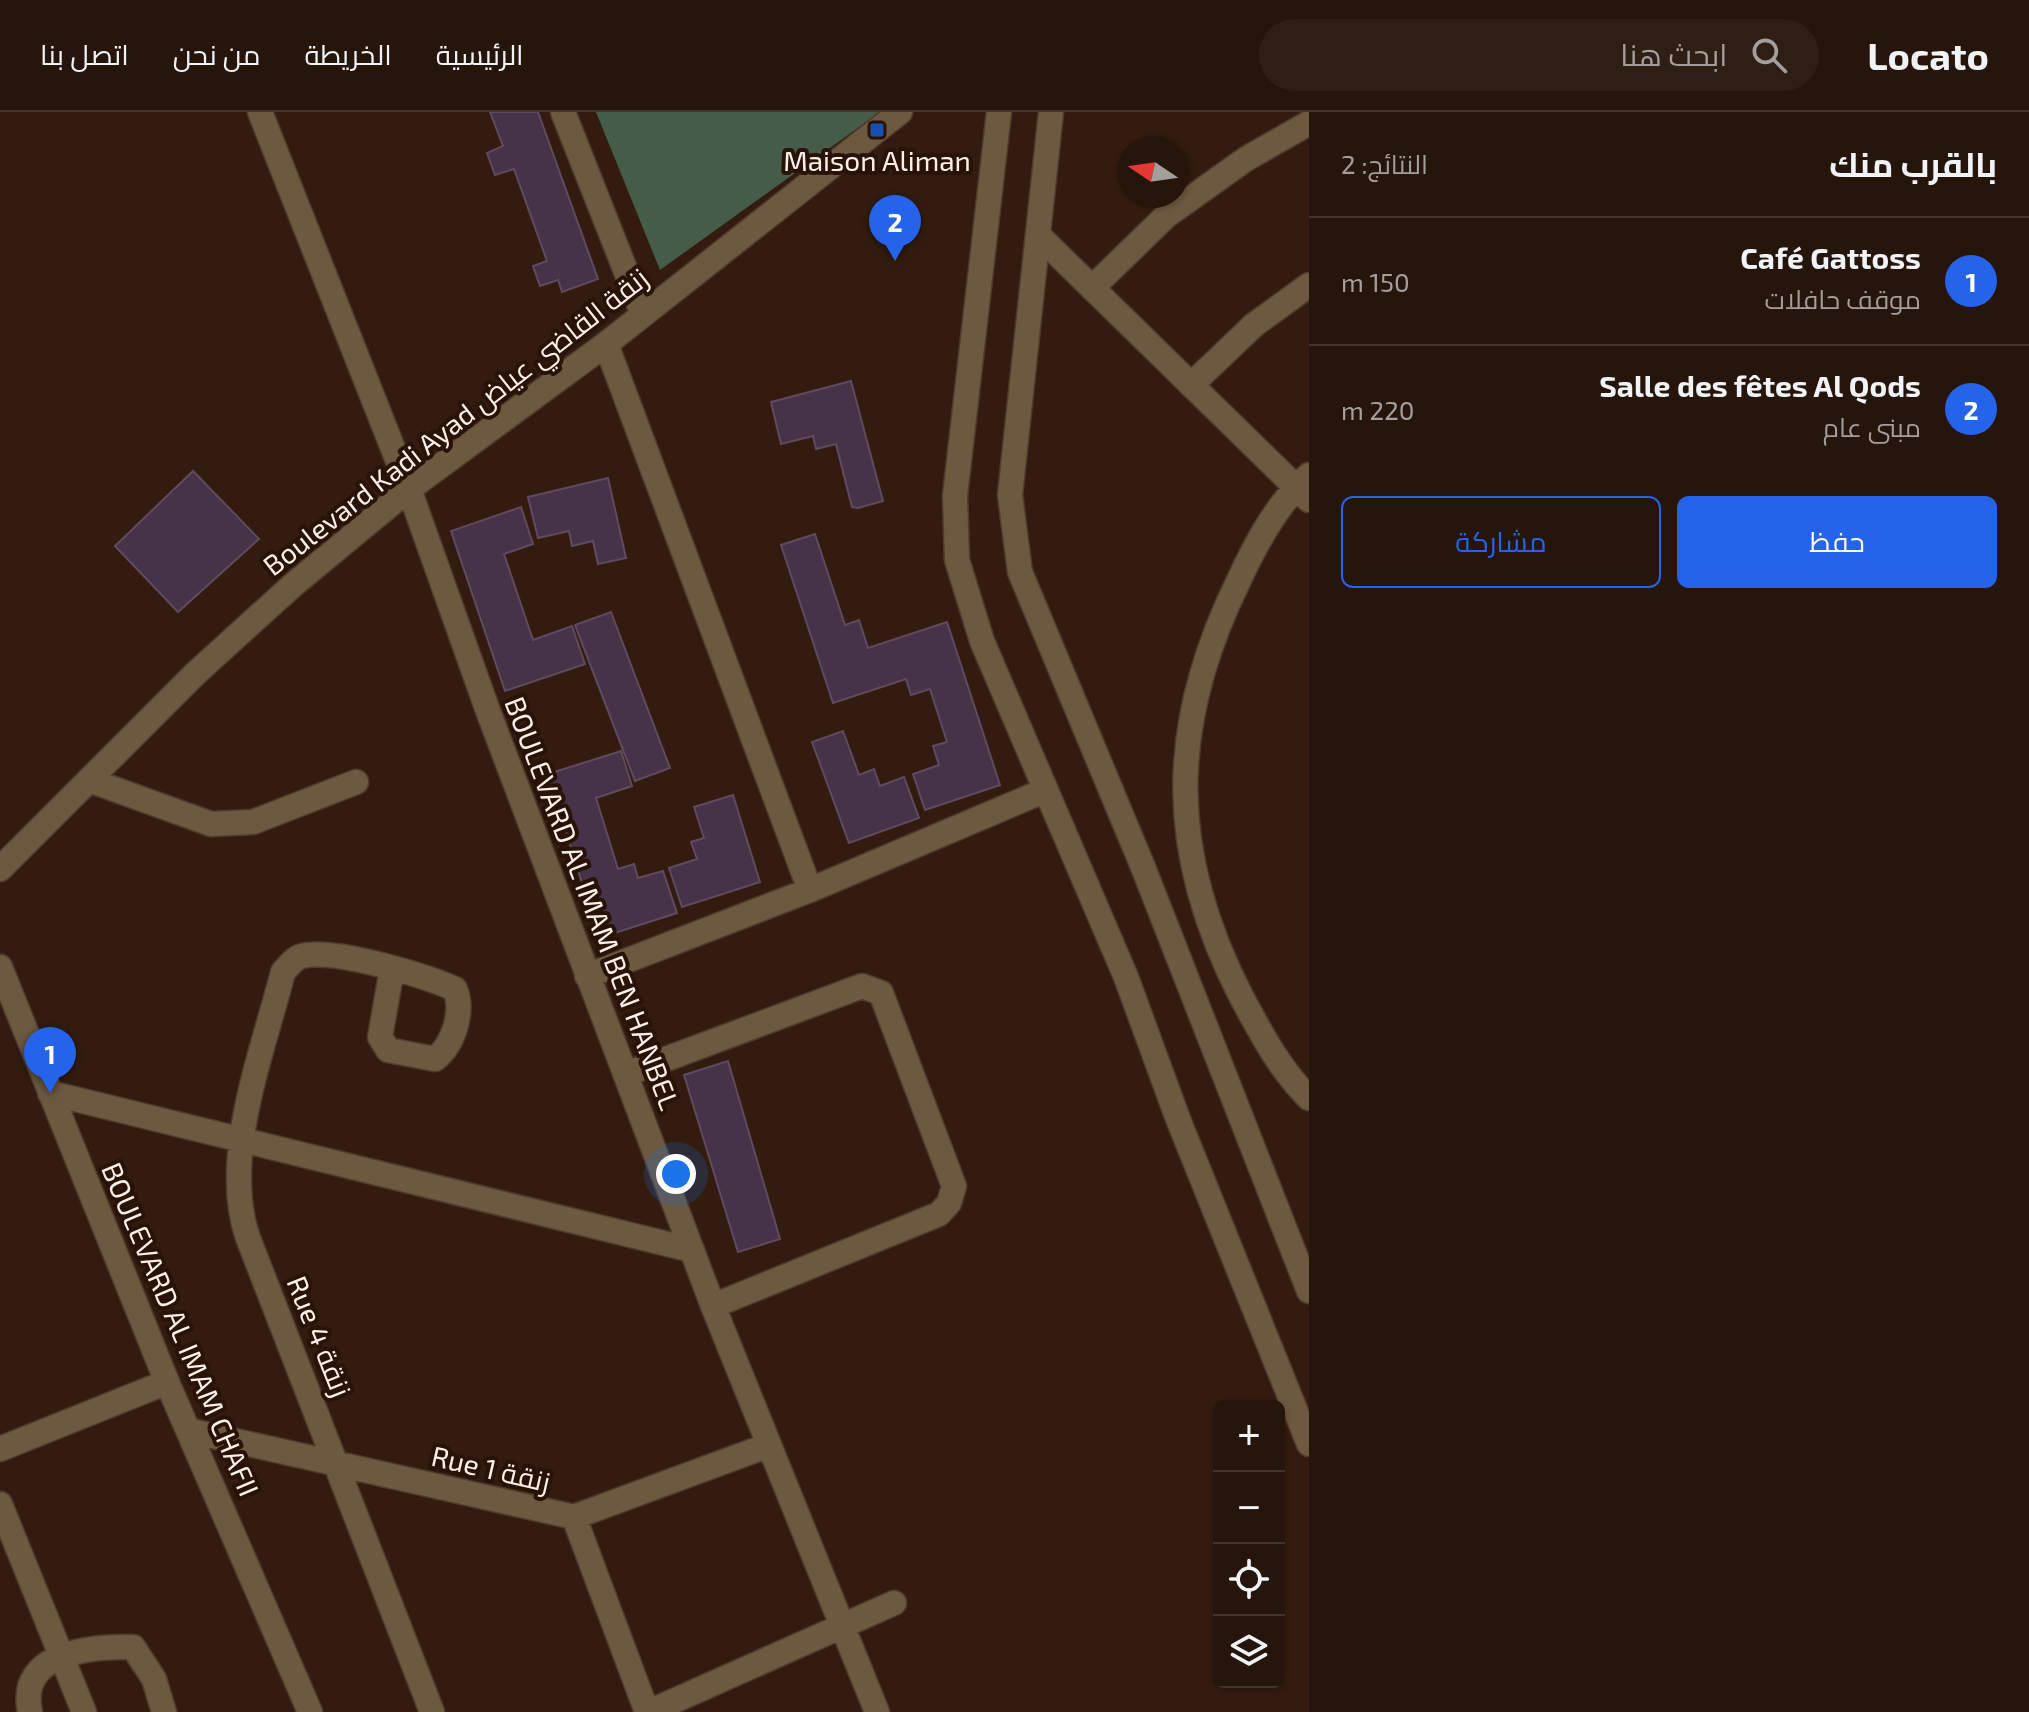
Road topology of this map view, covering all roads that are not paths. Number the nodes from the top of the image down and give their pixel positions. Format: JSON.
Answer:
{"nodes":[{"id":1,"x":260,"y":112,"type":"edge"},
{"id":2,"x":563,"y":112,"type":"edge"},
{"id":3,"x":900,"y":112,"type":"edge"},
{"id":4,"x":999,"y":112,"type":"edge"},
{"id":5,"x":1051,"y":112,"type":"edge"},
{"id":6,"x":1309,"y":123,"type":"edge"},
{"id":7,"x":1038,"y":235,"type":"junction"},
{"id":8,"x":1309,"y":285,"type":"edge"},
{"id":9,"x":1092,"y":288,"type":"junction"},
{"id":10,"x":642,"y":312,"type":"junction"},
{"id":11,"x":606,"y":344,"type":"junction"},
{"id":12,"x":1191,"y":385,"type":"junction"},
{"id":13,"x":1304,"y":487,"type":"edge"},
{"id":14,"x":409,"y":489,"type":"junction"},
{"id":15,"x":89,"y":780,"type":"junction"},
{"id":16,"x":356,"y":782,"type":"dead end"},
{"id":17,"x":1046,"y":790,"type":"junction"},
{"id":18,"x":0,"y":869,"type":"edge"},
{"id":19,"x":810,"y":890,"type":"junction"},
{"id":20,"x":0,"y":967,"type":"edge"},
{"id":21,"x":392,"y":969,"type":"dead end"},
{"id":22,"x":587,"y":976,"type":"junction"},
{"id":23,"x":626,"y":1074,"type":"junction"},
{"id":24,"x":50,"y":1093,"type":"junction"},
{"id":25,"x":1309,"y":1098,"type":"edge"},
{"id":26,"x":241,"y":1140,"type":"junction"},
{"id":27,"x":692,"y":1250,"type":"junction"},
{"id":28,"x":1309,"y":1291,"type":"edge"},
{"id":29,"x":713,"y":1306,"type":"junction"},
{"id":30,"x":167,"y":1382,"type":"junction"},
{"id":31,"x":191,"y":1431,"type":"junction"},
{"id":32,"x":1309,"y":1444,"type":"edge"},
{"id":33,"x":769,"y":1445,"type":"junction"},
{"id":34,"x":0,"y":1449,"type":"edge"},
{"id":35,"x":339,"y":1465,"type":"junction"},
{"id":36,"x":0,"y":1504,"type":"edge"},
{"id":37,"x":574,"y":1517,"type":"junction"},
{"id":38,"x":894,"y":1603,"type":"dead end"},
{"id":39,"x":843,"y":1626,"type":"junction"},
{"id":40,"x":60,"y":1654,"type":"junction"},
{"id":41,"x":30,"y":1712,"type":"edge"},
{"id":42,"x":84,"y":1712,"type":"edge"},
{"id":43,"x":164,"y":1712,"type":"edge"},
{"id":44,"x":310,"y":1712,"type":"edge"},
{"id":45,"x":432,"y":1712,"type":"edge"},
{"id":46,"x":648,"y":1712,"type":"edge"},
{"id":47,"x":877,"y":1712,"type":"edge"}],
"edges":[{"from":1,"to":14,"type":"street","name":"BOULEVARD AL IMAM BEN HANBEL"},
{"from":2,"to":10,"type":"street"},
{"from":3,"to":10,"type":"street","name":"Boulevard Kadi Ayad زنقة القاضي عياض"},
{"from":4,"to":17,"type":"street"},
{"from":5,"to":7,"type":"street"},
{"from":6,"to":9,"type":"street"},
{"from":7,"to":9,"type":"street"},
{"from":7,"to":28,"type":"street"},
{"from":8,"to":12,"type":"street"},
{"from":9,"to":12,"type":"street"},
{"from":10,"to":11,"type":"street","name":"Boulevard Kadi Ayad زنقة القاضي عياض"},
{"from":11,"to":14,"type":"street","name":"Boulevard Kadi Ayad زنقة القاضي عياض"},
{"from":11,"to":19,"type":"street"},
{"from":12,"to":13,"type":"street"},
{"from":13,"to":25,"type":"street"},
{"from":14,"to":15,"type":"street","name":"Boulevard Kadi Ayad زنقة القاضي عياض"},
{"from":14,"to":22,"type":"street","name":"BOULEVARD AL IMAM BEN HANBEL"},
{"from":15,"to":16,"type":"street"},
{"from":15,"to":18,"type":"street","name":"Boulevard Kadi Ayad زنقة القاضي عياض"},
{"from":17,"to":19,"type":"street"},
{"from":17,"to":32,"type":"street"},
{"from":19,"to":22,"type":"street"},
{"from":20,"to":24,"type":"street","name":"BOULEVARD AL IMAM CHAFII"},
{"from":21,"to":26,"type":"street","name":"Rue 4 زنقة"},
{"from":22,"to":23,"type":"street","name":"BOULEVARD AL IMAM BEN HANBEL"},
{"from":23,"to":27,"type":"street","name":"BOULEVARD AL IMAM BEN HANBEL"},
{"from":23,"to":29,"type":"street"},
{"from":24,"to":26,"type":"street"},
{"from":24,"to":30,"type":"street","name":"BOULEVARD AL IMAM CHAFII"},
{"from":26,"to":27,"type":"street"},
{"from":26,"to":35,"type":"street","name":"Rue 4 زنقة"},
{"from":27,"to":29,"type":"street","name":"BOULEVARD AL IMAM BEN HANBEL"},
{"from":29,"to":33,"type":"street","name":"BOULEVARD AL IMAM BEN HANBEL"},
{"from":30,"to":31,"type":"street","name":"BOULEVARD AL IMAM CHAFII"},
{"from":30,"to":34,"type":"street"},
{"from":31,"to":35,"type":"street","name":"Rue 1 زنقة"},
{"from":31,"to":44,"type":"street","name":"BOULEVARD AL IMAM CHAFII"},
{"from":33,"to":37,"type":"street"},
{"from":33,"to":39,"type":"street","name":"BOULEVARD AL IMAM BEN HANBEL"},
{"from":35,"to":37,"type":"street","name":"Rue 1 زنقة"},
{"from":35,"to":45,"type":"street","name":"Rue 4 زنقة"},
{"from":36,"to":40,"type":"street"},
{"from":37,"to":46,"type":"street","name":"Rue 1 زنقة"},
{"from":38,"to":39,"type":"street"},
{"from":39,"to":46,"type":"street"},
{"from":39,"to":47,"type":"street","name":"BOULEVARD AL IMAM BEN HANBEL"},
{"from":40,"to":41,"type":"street"},
{"from":40,"to":42,"type":"street"},
{"from":40,"to":43,"type":"street"}]}
